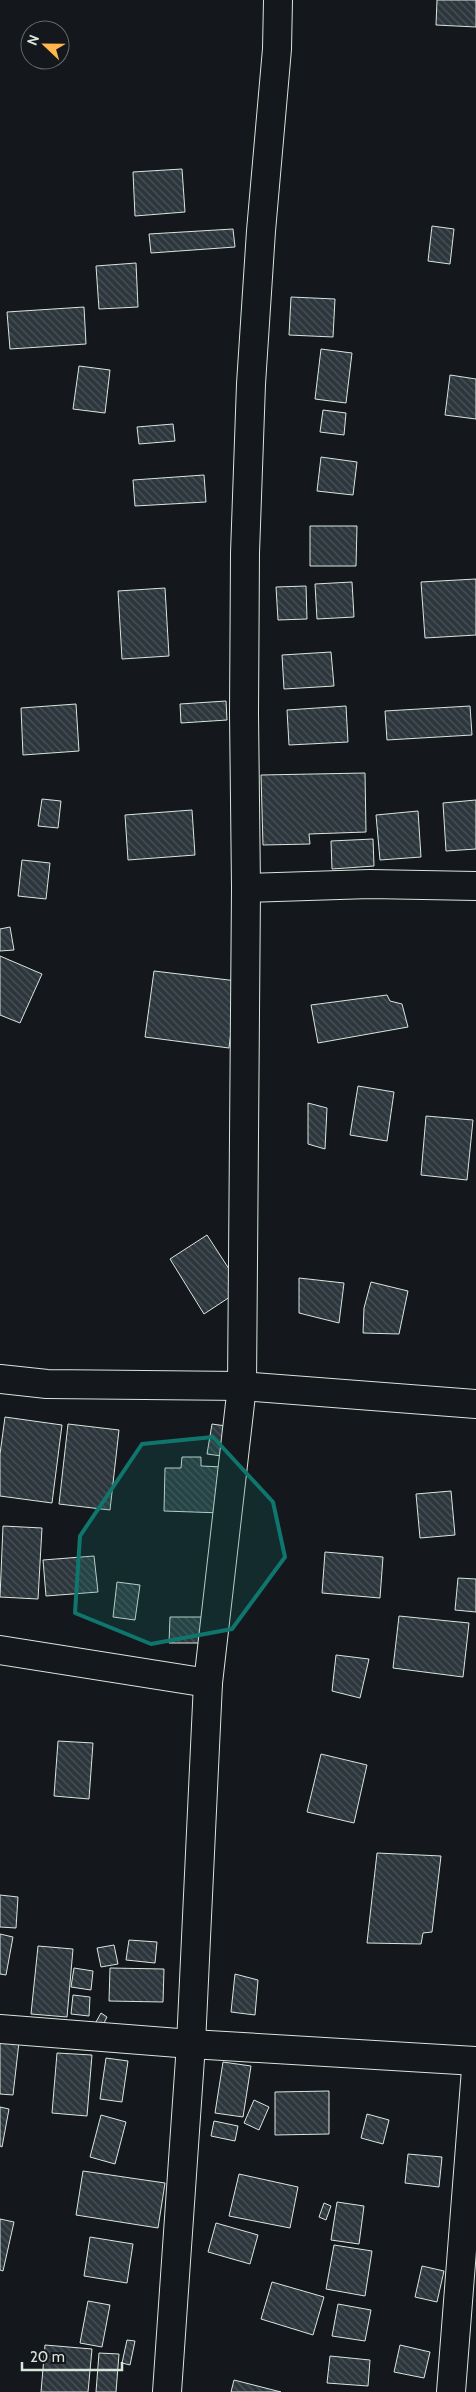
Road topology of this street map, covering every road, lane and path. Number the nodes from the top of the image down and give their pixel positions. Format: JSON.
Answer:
{"nodes":[{"id":1,"x":278,"y":0,"type":"edge"},
{"id":2,"x":476,"y":886,"type":"edge"},
{"id":3,"x":246,"y":888,"type":"junction"},
{"id":4,"x":0,"y":1379,"type":"edge"},
{"id":5,"x":242,"y":1386,"type":"junction"},
{"id":6,"x":476,"y":1404,"type":"edge"},
{"id":7,"x":0,"y":1650,"type":"edge"},
{"id":8,"x":208,"y":1683,"type":"junction"},
{"id":9,"x":0,"y":2029,"type":"edge"},
{"id":10,"x":192,"y":2044,"type":"junction"},
{"id":11,"x":476,"y":2061,"type":"edge"},
{"id":12,"x":476,"y":2069,"type":"edge"},
{"id":13,"x":167,"y":2392,"type":"edge"},
{"id":14,"x":451,"y":2392,"type":"edge"}],
"edges":[{"from":1,"to":3,"type":"street"},
{"from":2,"to":3,"type":"street"},
{"from":3,"to":5,"type":"street"},
{"from":4,"to":5,"type":"street"},
{"from":5,"to":6,"type":"street"},
{"from":5,"to":8,"type":"street"},
{"from":7,"to":8,"type":"street"},
{"from":8,"to":10,"type":"street"},
{"from":9,"to":10,"type":"street"},
{"from":10,"to":11,"type":"street"},
{"from":10,"to":13,"type":"street"},
{"from":12,"to":14,"type":"street"}]}
